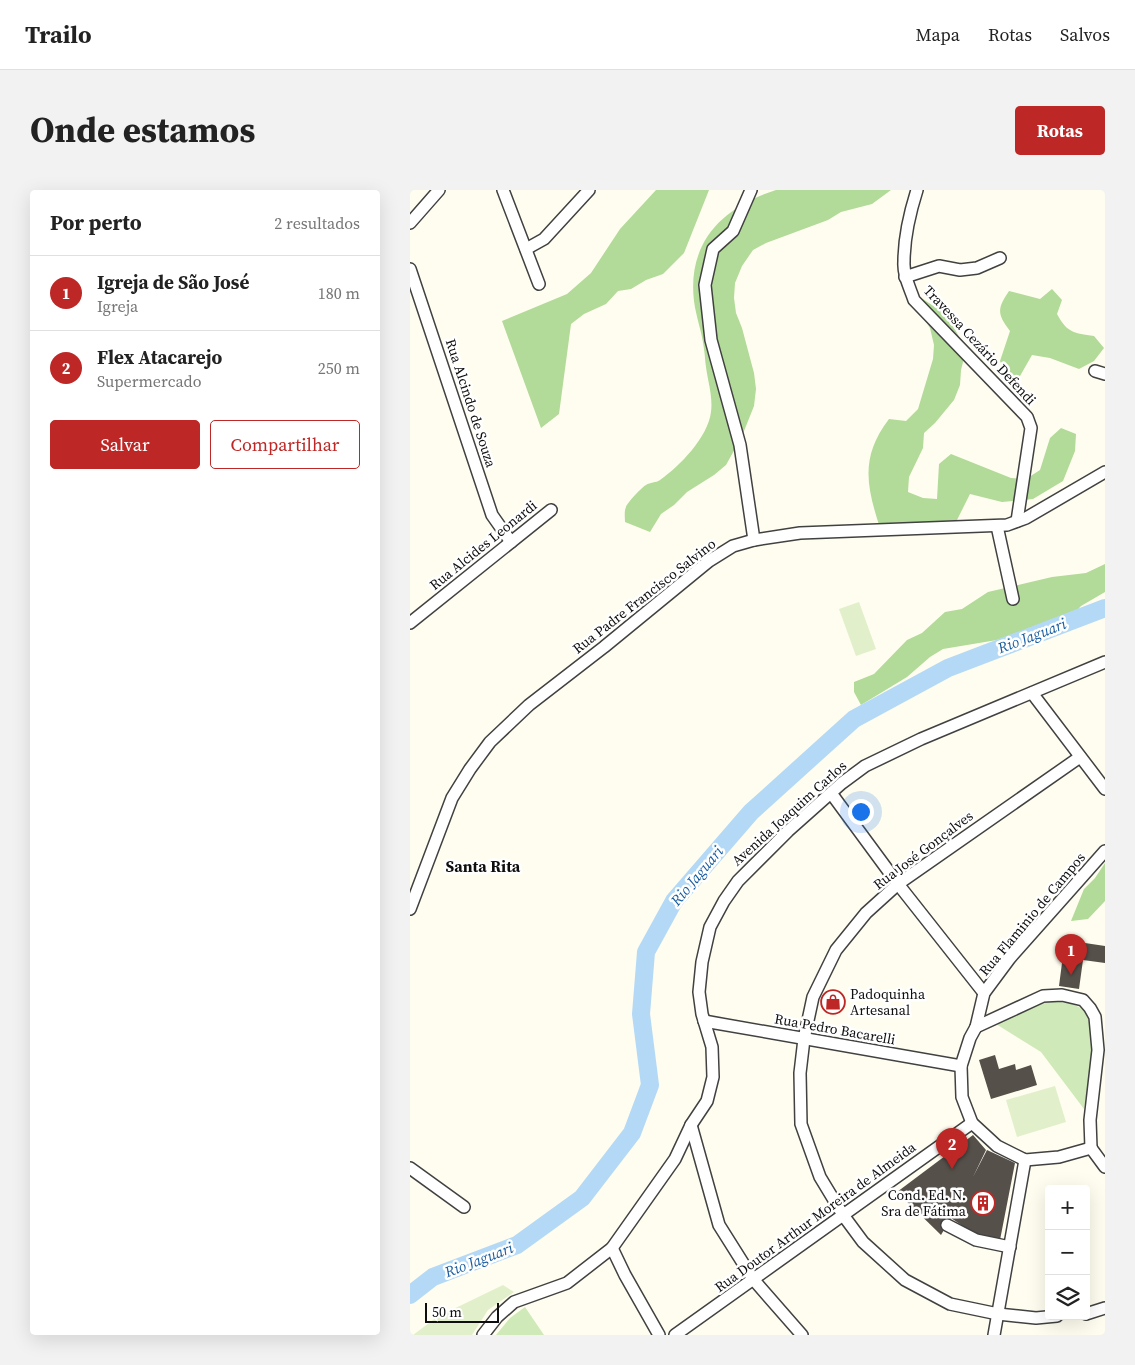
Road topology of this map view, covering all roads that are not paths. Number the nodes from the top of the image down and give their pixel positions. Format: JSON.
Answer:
{"nodes":[{"id":1,"x":439,"y":190,"type":"edge"},
{"id":2,"x":503,"y":190,"type":"edge"},
{"id":3,"x":589,"y":190,"type":"edge"},
{"id":4,"x":751,"y":190,"type":"edge"},
{"id":5,"x":917,"y":190,"type":"edge"},
{"id":6,"x":410,"y":223,"type":"edge"},
{"id":7,"x":526,"y":249,"type":"junction"},
{"id":8,"x":1000,"y":258,"type":"dead end"},
{"id":9,"x":410,"y":269,"type":"edge"},
{"id":10,"x":905,"y":277,"type":"junction"},
{"id":11,"x":540,"y":284,"type":"dead end"},
{"id":12,"x":1105,"y":472,"type":"edge"},
{"id":13,"x":551,"y":510,"type":"dead end"},
{"id":14,"x":1017,"y":521,"type":"junction"},
{"id":15,"x":997,"y":526,"type":"junction"},
{"id":16,"x":754,"y":540,"type":"junction"},
{"id":17,"x":511,"y":542,"type":"junction"},
{"id":18,"x":1013,"y":599,"type":"dead end"},
{"id":19,"x":410,"y":623,"type":"edge"},
{"id":20,"x":1105,"y":662,"type":"edge"},
{"id":21,"x":1032,"y":693,"type":"junction"},
{"id":22,"x":1080,"y":756,"type":"junction"},
{"id":23,"x":1105,"y":788,"type":"edge"},
{"id":24,"x":831,"y":793,"type":"junction"},
{"id":25,"x":1105,"y":851,"type":"edge"},
{"id":26,"x":898,"y":884,"type":"junction"},
{"id":27,"x":410,"y":909,"type":"edge"},
{"id":28,"x":984,"y":993,"type":"junction"},
{"id":29,"x":704,"y":1022,"type":"junction"},
{"id":30,"x":976,"y":1027,"type":"junction"},
{"id":31,"x":804,"y":1039,"type":"junction"},
{"id":32,"x":960,"y":1066,"type":"junction"},
{"id":33,"x":972,"y":1123,"type":"junction"},
{"id":34,"x":691,"y":1125,"type":"junction"},
{"id":35,"x":1091,"y":1148,"type":"junction"},
{"id":36,"x":1025,"y":1160,"type":"junction"},
{"id":37,"x":1105,"y":1167,"type":"edge"},
{"id":38,"x":410,"y":1168,"type":"edge"},
{"id":39,"x":464,"y":1207,"type":"dead end"},
{"id":40,"x":843,"y":1215,"type":"junction"},
{"id":41,"x":947,"y":1225,"type":"dead end"},
{"id":42,"x":1010,"y":1247,"type":"junction"},
{"id":43,"x":612,"y":1248,"type":"junction"},
{"id":44,"x":753,"y":1279,"type":"junction"},
{"id":45,"x":1105,"y":1308,"type":"edge"},
{"id":46,"x":1090,"y":1313,"type":"edge"},
{"id":47,"x":998,"y":1314,"type":"junction"},
{"id":48,"x":1045,"y":1317,"type":"edge"},
{"id":49,"x":483,"y":1335,"type":"edge"},
{"id":50,"x":660,"y":1335,"type":"edge"},
{"id":51,"x":675,"y":1335,"type":"edge"},
{"id":52,"x":802,"y":1335,"type":"edge"},
{"id":53,"x":994,"y":1335,"type":"edge"}],
"edges":[{"from":1,"to":6,"type":"street"},
{"from":2,"to":7,"type":"street"},
{"from":3,"to":7,"type":"street"},
{"from":4,"to":16,"type":"street"},
{"from":5,"to":10,"type":"street","name":"Travessa Cezário Defendi"},
{"from":7,"to":11,"type":"street"},
{"from":8,"to":10,"type":"street"},
{"from":9,"to":17,"type":"street","name":"Rua Alcindo de Souza"},
{"from":10,"to":14,"type":"street","name":"Travessa Cezário Defendi"},
{"from":12,"to":14,"type":"street","name":"Rua Padre Francisco Salvino"},
{"from":13,"to":17,"type":"street","name":"Rua Alcides Leonardi"},
{"from":14,"to":15,"type":"street","name":"Rua Padre Francisco Salvino"},
{"from":15,"to":16,"type":"street","name":"Rua Padre Francisco Salvino"},
{"from":15,"to":18,"type":"street"},
{"from":16,"to":27,"type":"street","name":"Rua Padre Francisco Salvino"},
{"from":17,"to":19,"type":"street","name":"Rua Alcides Leonardi"},
{"from":20,"to":21,"type":"street","name":"Avenida Joaquim Carlos"},
{"from":21,"to":22,"type":"street"},
{"from":21,"to":24,"type":"street","name":"Avenida Joaquim Carlos"},
{"from":22,"to":23,"type":"street"},
{"from":22,"to":26,"type":"street","name":"Rua José Gonçalves"},
{"from":24,"to":26,"type":"street"},
{"from":24,"to":29,"type":"street","name":"Avenida Joaquim Carlos"},
{"from":25,"to":28,"type":"street","name":"Rua Flaminio de Campos"},
{"from":26,"to":28,"type":"street"},
{"from":26,"to":31,"type":"street","name":"Rua José Gonçalves"},
{"from":28,"to":30,"type":"street","name":"Rua Flaminio de Campos"},
{"from":29,"to":31,"type":"street","name":"Rua Pedro Bacarelli"},
{"from":29,"to":34,"type":"street","name":"Avenida Joaquim Carlos"},
{"from":30,"to":32,"type":"street","name":"Rua Flaminio de Campos"},
{"from":30,"to":35,"type":"street"},
{"from":31,"to":32,"type":"street","name":"Rua Pedro Bacarelli"},
{"from":31,"to":40,"type":"street","name":"Rua José Gonçalves"},
{"from":32,"to":33,"type":"street","name":"Rua Flaminio de Campos"},
{"from":33,"to":36,"type":"street","name":"Rua Flaminio de Campos"},
{"from":33,"to":40,"type":"street","name":"Rua Doutor Arthur Moreira de Almeida"},
{"from":34,"to":43,"type":"street","name":"Avenida Joaquim Carlos"},
{"from":34,"to":44,"type":"street"},
{"from":35,"to":36,"type":"street"},
{"from":35,"to":37,"type":"street"},
{"from":36,"to":42,"type":"street"},
{"from":38,"to":39,"type":"street"},
{"from":40,"to":44,"type":"street","name":"Rua Doutor Arthur Moreira de Almeida"},
{"from":40,"to":47,"type":"street","name":"Rua José Gonçalves"},
{"from":41,"to":42,"type":"street"},
{"from":42,"to":47,"type":"street"},
{"from":43,"to":49,"type":"street","name":"Avenida Joaquim Carlos"},
{"from":43,"to":50,"type":"street"},
{"from":44,"to":51,"type":"street","name":"Rua Doutor Arthur Moreira de Almeida"},
{"from":44,"to":52,"type":"street"},
{"from":45,"to":46,"type":"street"},
{"from":47,"to":48,"type":"street","name":"Rua José Gonçalves"},
{"from":47,"to":53,"type":"street"}]}
